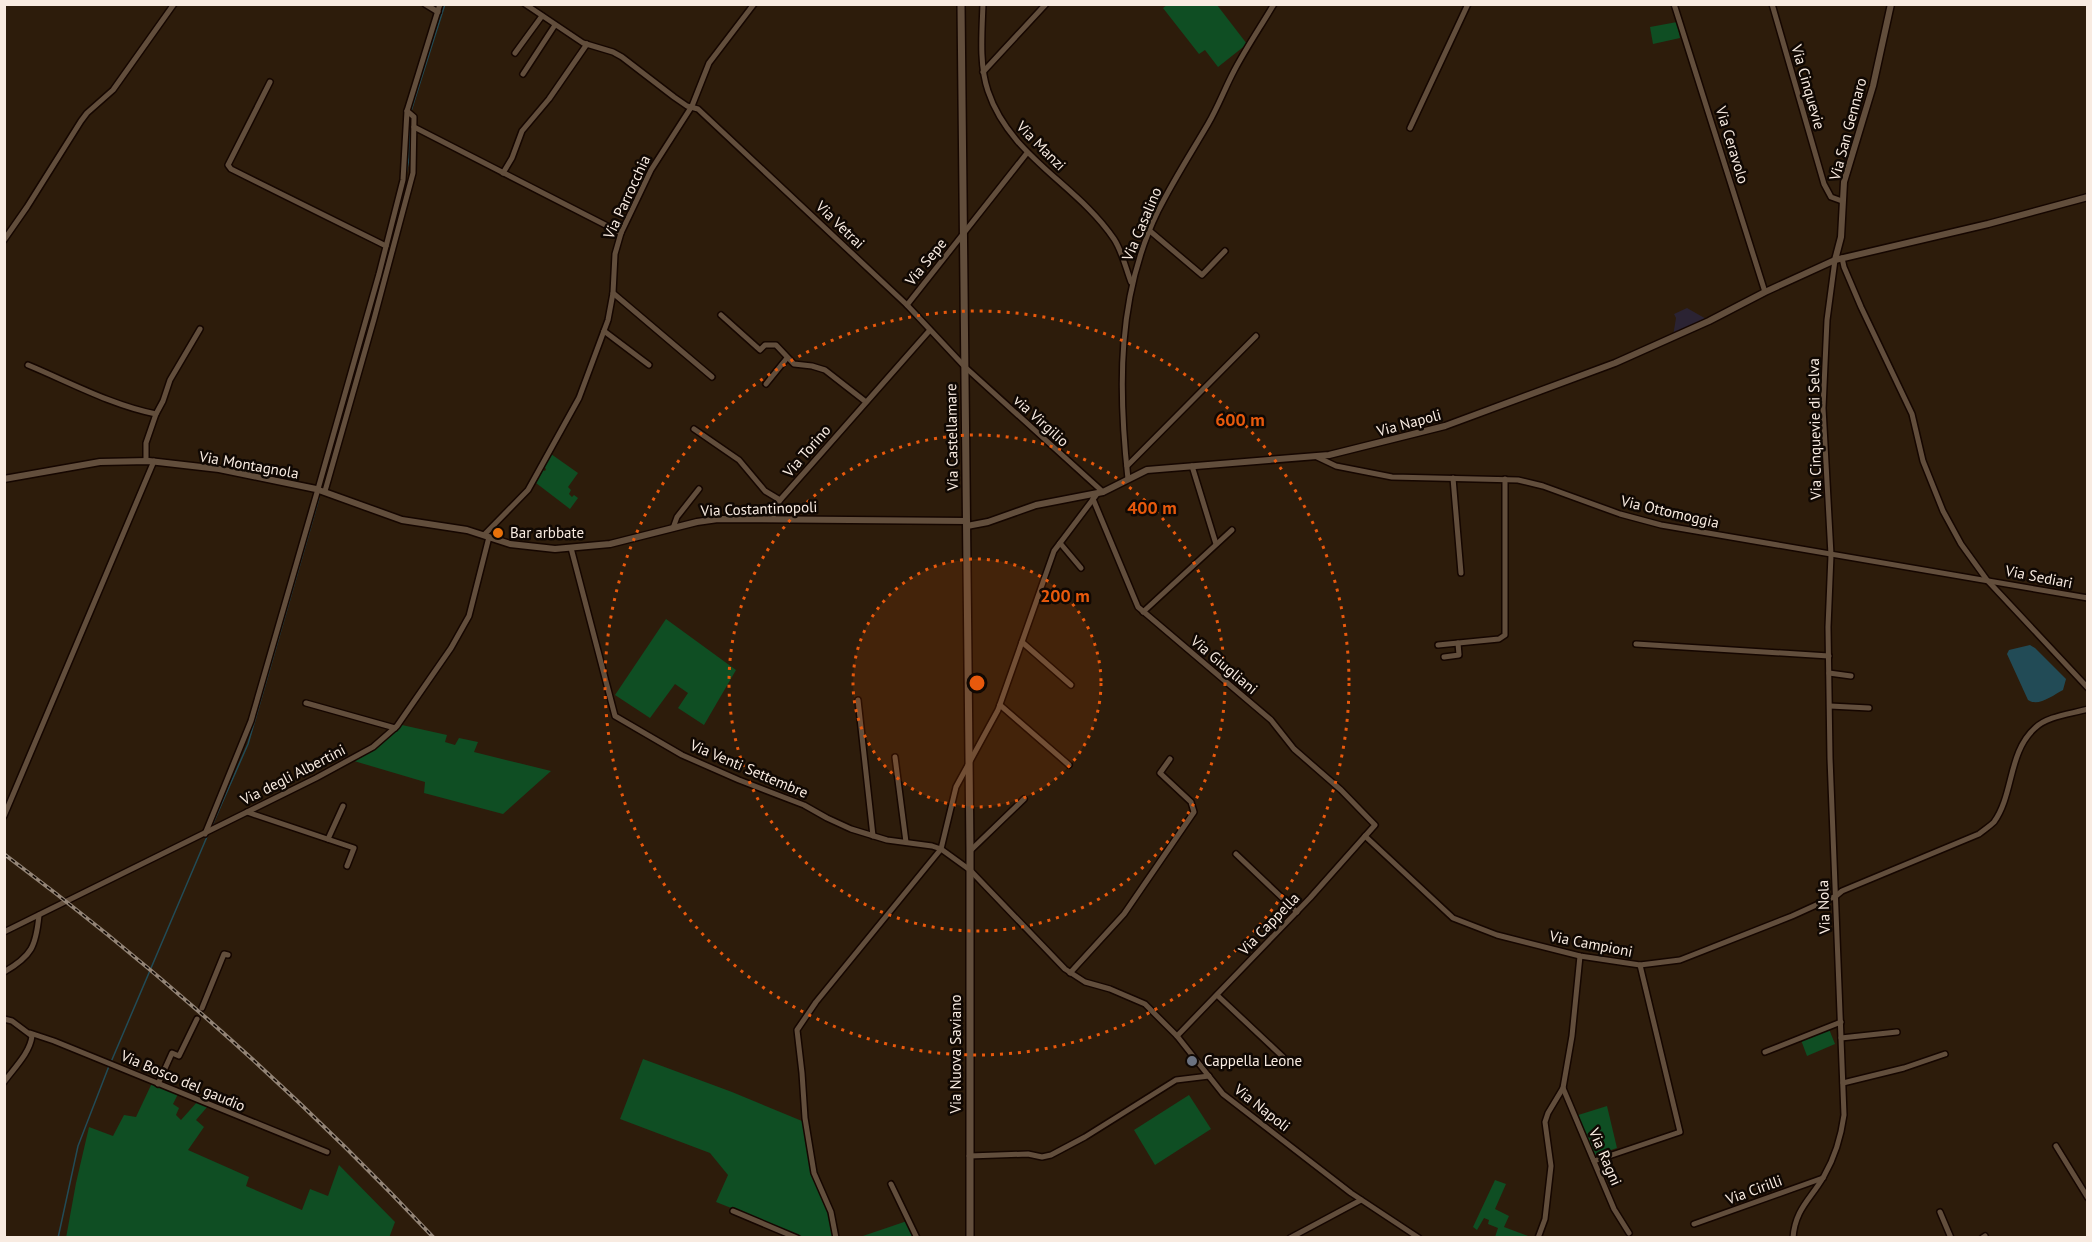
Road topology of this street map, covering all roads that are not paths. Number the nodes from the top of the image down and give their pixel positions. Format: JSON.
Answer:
{"nodes":[{"id":1,"x":174,"y":4,"type":"edge"},
{"id":2,"x":425,"y":4,"type":"edge"},
{"id":3,"x":440,"y":4,"type":"edge"},
{"id":4,"x":525,"y":4,"type":"edge"},
{"id":5,"x":754,"y":4,"type":"edge"},
{"id":6,"x":961,"y":4,"type":"edge"},
{"id":7,"x":983,"y":4,"type":"edge"},
{"id":8,"x":1046,"y":4,"type":"edge"},
{"id":9,"x":1274,"y":4,"type":"edge"},
{"id":10,"x":1468,"y":4,"type":"edge"},
{"id":11,"x":1674,"y":4,"type":"edge"},
{"id":12,"x":1772,"y":4,"type":"edge"},
{"id":13,"x":1891,"y":4,"type":"edge"},
{"id":14,"x":438,"y":12,"type":"junction"},
{"id":15,"x":542,"y":16,"type":"junction"},
{"id":16,"x":555,"y":26,"type":"junction"},
{"id":17,"x":587,"y":44,"type":"junction"},
{"id":18,"x":515,"y":53,"type":"dead end"},
{"id":19,"x":983,"y":72,"type":"junction"},
{"id":20,"x":523,"y":74,"type":"dead end"},
{"id":21,"x":270,"y":82,"type":"dead end"},
{"id":22,"x":692,"y":106,"type":"junction"},
{"id":23,"x":409,"y":112,"type":"junction"},
{"id":24,"x":414,"y":127,"type":"junction"},
{"id":25,"x":1410,"y":128,"type":"dead end"},
{"id":26,"x":1026,"y":153,"type":"junction"},
{"id":27,"x":502,"y":173,"type":"junction"},
{"id":28,"x":2088,"y":197,"type":"edge"},
{"id":29,"x":1842,"y":201,"type":"junction"},
{"id":30,"x":1150,"y":231,"type":"junction"},
{"id":31,"x":621,"y":233,"type":"junction"},
{"id":32,"x":964,"y":234,"type":"junction"},
{"id":33,"x":4,"y":240,"type":"edge"},
{"id":34,"x":386,"y":246,"type":"junction"},
{"id":35,"x":1225,"y":251,"type":"dead end"},
{"id":36,"x":1842,"y":258,"type":"junction"},
{"id":37,"x":1835,"y":260,"type":"junction"},
{"id":38,"x":1132,"y":284,"type":"junction"},
{"id":39,"x":1765,"y":292,"type":"junction"},
{"id":40,"x":613,"y":293,"type":"junction"},
{"id":41,"x":907,"y":305,"type":"junction"},
{"id":42,"x":721,"y":315,"type":"dead end"},
{"id":43,"x":200,"y":328,"type":"dead end"},
{"id":44,"x":930,"y":330,"type":"junction"},
{"id":45,"x":604,"y":331,"type":"junction"},
{"id":46,"x":1256,"y":336,"type":"dead end"},
{"id":47,"x":787,"y":358,"type":"junction"},
{"id":48,"x":28,"y":365,"type":"dead end"},
{"id":49,"x":649,"y":365,"type":"dead end"},
{"id":50,"x":965,"y":367,"type":"junction"},
{"id":51,"x":712,"y":377,"type":"dead end"},
{"id":52,"x":766,"y":384,"type":"dead end"},
{"id":53,"x":866,"y":402,"type":"junction"},
{"id":54,"x":156,"y":414,"type":"junction"},
{"id":55,"x":694,"y":429,"type":"dead end"},
{"id":56,"x":1317,"y":457,"type":"junction"},
{"id":57,"x":146,"y":460,"type":"junction"},
{"id":58,"x":154,"y":462,"type":"junction"},
{"id":59,"x":1127,"y":466,"type":"junction"},
{"id":60,"x":1192,"y":466,"type":"junction"},
{"id":61,"x":1453,"y":478,"type":"junction"},
{"id":62,"x":4,"y":479,"type":"edge"},
{"id":63,"x":1128,"y":479,"type":"junction"},
{"id":64,"x":1505,"y":479,"type":"junction"},
{"id":65,"x":699,"y":489,"type":"dead end"},
{"id":66,"x":321,"y":490,"type":"junction"},
{"id":67,"x":1098,"y":495,"type":"junction"},
{"id":68,"x":780,"y":500,"type":"junction"},
{"id":69,"x":773,"y":519,"type":"junction"},
{"id":70,"x":967,"y":523,"type":"junction"},
{"id":71,"x":673,"y":528,"type":"junction"},
{"id":72,"x":1232,"y":530,"type":"dead end"},
{"id":73,"x":487,"y":536,"type":"junction"},
{"id":74,"x":1060,"y":543,"type":"junction"},
{"id":75,"x":1216,"y":544,"type":"junction"},
{"id":76,"x":571,"y":548,"type":"junction"},
{"id":77,"x":1831,"y":555,"type":"junction"},
{"id":78,"x":1830,"y":562,"type":"joint"},
{"id":79,"x":1081,"y":568,"type":"dead end"},
{"id":80,"x":1461,"y":573,"type":"dead end"},
{"id":81,"x":1987,"y":580,"type":"junction"},
{"id":82,"x":2088,"y":598,"type":"edge"},
{"id":83,"x":1143,"y":612,"type":"junction"},
{"id":84,"x":1022,"y":642,"type":"junction"},
{"id":85,"x":1458,"y":643,"type":"junction"},
{"id":86,"x":1636,"y":644,"type":"dead end"},
{"id":87,"x":1438,"y":645,"type":"dead end"},
{"id":88,"x":1829,"y":656,"type":"junction"},
{"id":89,"x":1444,"y":657,"type":"dead end"},
{"id":90,"x":1829,"y":673,"type":"junction"},
{"id":91,"x":1851,"y":676,"type":"dead end"},
{"id":92,"x":1071,"y":685,"type":"dead end"},
{"id":93,"x":2088,"y":688,"type":"edge"},
{"id":94,"x":858,"y":700,"type":"dead end"},
{"id":95,"x":306,"y":703,"type":"dead end"},
{"id":96,"x":1000,"y":705,"type":"junction"},
{"id":97,"x":1830,"y":706,"type":"junction"},
{"id":98,"x":1869,"y":708,"type":"dead end"},
{"id":99,"x":2088,"y":709,"type":"edge"},
{"id":100,"x":395,"y":728,"type":"junction"},
{"id":101,"x":895,"y":758,"type":"dead end"},
{"id":102,"x":1170,"y":759,"type":"dead end"},
{"id":103,"x":969,"y":761,"type":"junction"},
{"id":104,"x":1069,"y":765,"type":"dead end"},
{"id":105,"x":1024,"y":799,"type":"dead end"},
{"id":106,"x":343,"y":806,"type":"dead end"},
{"id":107,"x":247,"y":812,"type":"junction"},
{"id":108,"x":4,"y":816,"type":"edge"},
{"id":109,"x":1375,"y":825,"type":"joint"},
{"id":110,"x":208,"y":832,"type":"junction"},
{"id":111,"x":873,"y":836,"type":"junction"},
{"id":112,"x":1365,"y":836,"type":"junction"},
{"id":113,"x":328,"y":839,"type":"junction"},
{"id":114,"x":906,"y":842,"type":"junction"},
{"id":115,"x":940,"y":849,"type":"junction"},
{"id":116,"x":970,"y":851,"type":"junction"},
{"id":117,"x":1236,"y":854,"type":"dead end"},
{"id":118,"x":347,"y":866,"type":"dead end"},
{"id":119,"x":970,"y":870,"type":"junction"},
{"id":120,"x":1836,"y":896,"type":"junction"},
{"id":121,"x":1297,"y":912,"type":"junction"},
{"id":122,"x":39,"y":915,"type":"junction"},
{"id":123,"x":4,"y":932,"type":"edge"},
{"id":124,"x":228,"y":955,"type":"dead end"},
{"id":125,"x":1580,"y":956,"type":"junction"},
{"id":126,"x":1640,"y":965,"type":"junction"},
{"id":127,"x":4,"y":972,"type":"edge"},
{"id":128,"x":1070,"y":973,"type":"junction"},
{"id":129,"x":1217,"y":995,"type":"junction"},
{"id":130,"x":202,"y":1008,"type":"dead end"},
{"id":131,"x":4,"y":1019,"type":"edge"},
{"id":132,"x":197,"y":1019,"type":"dead end"},
{"id":133,"x":1841,"y":1022,"type":"junction"},
{"id":134,"x":1897,"y":1032,"type":"dead end"},
{"id":135,"x":30,"y":1033,"type":"junction"},
{"id":136,"x":1177,"y":1036,"type":"junction"},
{"id":137,"x":1841,"y":1038,"type":"junction"},
{"id":138,"x":1765,"y":1052,"type":"dead end"},
{"id":139,"x":1945,"y":1054,"type":"dead end"},
{"id":140,"x":1283,"y":1057,"type":"dead end"},
{"id":141,"x":1209,"y":1076,"type":"junction"},
{"id":142,"x":4,"y":1082,"type":"edge"},
{"id":143,"x":1843,"y":1083,"type":"junction"},
{"id":144,"x":158,"y":1084,"type":"junction"},
{"id":145,"x":1563,"y":1088,"type":"junction"},
{"id":146,"x":2056,"y":1146,"type":"dead end"},
{"id":147,"x":327,"y":1152,"type":"dead end"},
{"id":148,"x":969,"y":1156,"type":"junction"},
{"id":149,"x":1594,"y":1161,"type":"junction"},
{"id":150,"x":1823,"y":1178,"type":"junction"},
{"id":151,"x":891,"y":1184,"type":"dead end"},
{"id":152,"x":2088,"y":1198,"type":"edge"},
{"id":153,"x":1361,"y":1200,"type":"junction"},
{"id":154,"x":733,"y":1211,"type":"dead end"},
{"id":155,"x":1940,"y":1212,"type":"dead end"},
{"id":156,"x":1694,"y":1224,"type":"dead end"},
{"id":157,"x":1629,"y":1233,"type":"dead end"},
{"id":158,"x":797,"y":1238,"type":"edge"},
{"id":159,"x":836,"y":1238,"type":"edge"},
{"id":160,"x":917,"y":1238,"type":"edge"},
{"id":161,"x":970,"y":1238,"type":"edge"},
{"id":162,"x":1290,"y":1238,"type":"edge"},
{"id":163,"x":1419,"y":1238,"type":"edge"},
{"id":164,"x":1538,"y":1238,"type":"edge"},
{"id":165,"x":1793,"y":1238,"type":"edge"},
{"id":166,"x":1951,"y":1238,"type":"edge"}],
"edges":[{"from":1,"to":33,"type":"street"},
{"from":2,"to":14,"type":"street"},
{"from":3,"to":14,"type":"street"},
{"from":4,"to":15,"type":"street","name":"Via Vetrai"},
{"from":5,"to":22,"type":"street","name":"Via Parrocchia"},
{"from":6,"to":32,"type":"main road","name":"Via Castellamare"},
{"from":7,"to":19,"type":"street","name":"Via Manzi"},
{"from":8,"to":19,"type":"street"},
{"from":9,"to":30,"type":"street","name":"Via Casalino"},
{"from":10,"to":25,"type":"street"},
{"from":11,"to":39,"type":"street","name":"Via Ceravolo"},
{"from":12,"to":29,"type":"street","name":"Via Cinquevie"},
{"from":13,"to":29,"type":"street","name":"Via San Gennaro"},
{"from":14,"to":23,"type":"street"},
{"from":15,"to":16,"type":"street","name":"Via Vetrai"},
{"from":15,"to":18,"type":"street"},
{"from":16,"to":17,"type":"street","name":"Via Vetrai"},
{"from":16,"to":20,"type":"street"},
{"from":17,"to":22,"type":"street","name":"Via Vetrai"},
{"from":17,"to":27,"type":"street"},
{"from":19,"to":26,"type":"street","name":"Via Manzi"},
{"from":21,"to":34,"type":"street"},
{"from":22,"to":31,"type":"street","name":"Via Parrocchia"},
{"from":22,"to":41,"type":"street","name":"Via Vetrai"},
{"from":23,"to":24,"type":"street"},
{"from":23,"to":34,"type":"street"},
{"from":24,"to":27,"type":"street"},
{"from":24,"to":66,"type":"street"},
{"from":26,"to":32,"type":"street","name":"Via Sepe"},
{"from":26,"to":38,"type":"street","name":"Via Manzi"},
{"from":27,"to":31,"type":"street"},
{"from":28,"to":36,"type":"street","name":"Via Napoli"},
{"from":29,"to":37,"type":"street","name":"Via San Gennaro"},
{"from":30,"to":35,"type":"street"},
{"from":30,"to":38,"type":"street","name":"Via Casalino"},
{"from":31,"to":40,"type":"street","name":"Via Parrocchia"},
{"from":32,"to":41,"type":"street","name":"Via Sepe"},
{"from":32,"to":50,"type":"main road","name":"Via Castellamare"},
{"from":34,"to":66,"type":"street"},
{"from":36,"to":37,"type":"street","name":"Via Napoli"},
{"from":36,"to":81,"type":"street"},
{"from":37,"to":39,"type":"street","name":"Via Napoli"},
{"from":37,"to":77,"type":"street","name":"Via Cinquevie di Selva"},
{"from":38,"to":59,"type":"street","name":"Via Casalino"},
{"from":39,"to":56,"type":"street","name":"Via Napoli"},
{"from":40,"to":45,"type":"street","name":"Via Parrocchia"},
{"from":40,"to":51,"type":"street"},
{"from":41,"to":44,"type":"street","name":"Via Vetrai"},
{"from":42,"to":47,"type":"street"},
{"from":43,"to":54,"type":"street"},
{"from":44,"to":50,"type":"street","name":"Via Vetrai"},
{"from":44,"to":53,"type":"street","name":"Via Torino"},
{"from":45,"to":49,"type":"street"},
{"from":45,"to":73,"type":"street","name":"Via Parrocchia"},
{"from":46,"to":59,"type":"street"},
{"from":47,"to":52,"type":"street"},
{"from":47,"to":53,"type":"street"},
{"from":48,"to":54,"type":"street"},
{"from":50,"to":67,"type":"street","name":"via Virgilio"},
{"from":50,"to":70,"type":"main road","name":"Via Castellamare"},
{"from":53,"to":68,"type":"street","name":"Via Torino"},
{"from":54,"to":57,"type":"street"},
{"from":55,"to":68,"type":"street"},
{"from":56,"to":60,"type":"street","name":"Via Napoli"},
{"from":56,"to":61,"type":"street","name":"Via Ottomoggia"},
{"from":57,"to":58,"type":"street","name":"Via Montagnola"},
{"from":57,"to":62,"type":"street","name":"Via Montagnola"},
{"from":58,"to":66,"type":"street","name":"Via Montagnola"},
{"from":58,"to":108,"type":"street"},
{"from":59,"to":63,"type":"street","name":"Via Casalino"},
{"from":60,"to":63,"type":"street","name":"Via Napoli"},
{"from":60,"to":75,"type":"street"},
{"from":61,"to":64,"type":"street","name":"Via Ottomoggia"},
{"from":61,"to":80,"type":"street"},
{"from":63,"to":67,"type":"street","name":"Via Napoli"},
{"from":64,"to":77,"type":"street","name":"Via Ottomoggia"},
{"from":64,"to":85,"type":"street"},
{"from":65,"to":71,"type":"street"},
{"from":66,"to":73,"type":"street","name":"Via Montagnola"},
{"from":66,"to":110,"type":"street"},
{"from":67,"to":70,"type":"street","name":"Via Napoli"},
{"from":67,"to":74,"type":"street"},
{"from":67,"to":83,"type":"street","name":"Via Giugliani"},
{"from":68,"to":69,"type":"street","name":"Via Torino"},
{"from":69,"to":70,"type":"street","name":"Via Costantinopoli"},
{"from":69,"to":71,"type":"street","name":"Via Costantinopoli"},
{"from":70,"to":103,"type":"main road","name":"Via Castellamare"},
{"from":71,"to":76,"type":"street","name":"Via Costantinopoli"},
{"from":72,"to":75,"type":"street"},
{"from":73,"to":76,"type":"street","name":"Via Costantinopoli"},
{"from":73,"to":100,"type":"street","name":"Via degli Albertini"},
{"from":74,"to":79,"type":"street"},
{"from":74,"to":84,"type":"street"},
{"from":75,"to":83,"type":"street"},
{"from":76,"to":111,"type":"street","name":"Via Venti Settembre"},
{"from":77,"to":78,"type":"street","name":"Via Cinquevie di Selva"},
{"from":77,"to":81,"type":"street","name":"Via Ottomoggia"},
{"from":78,"to":88,"type":"street","name":"Via Nola"},
{"from":81,"to":82,"type":"street","name":"Via Sediari"},
{"from":81,"to":93,"type":"street"},
{"from":83,"to":109,"type":"street","name":"Via Giugliani"},
{"from":84,"to":92,"type":"street"},
{"from":84,"to":96,"type":"street"},
{"from":85,"to":87,"type":"street"},
{"from":85,"to":89,"type":"street"},
{"from":86,"to":88,"type":"street"},
{"from":88,"to":90,"type":"street","name":"Via Nola"},
{"from":90,"to":91,"type":"street"},
{"from":90,"to":97,"type":"street","name":"Via Nola"},
{"from":94,"to":111,"type":"street"},
{"from":95,"to":100,"type":"street"},
{"from":96,"to":103,"type":"street"},
{"from":96,"to":104,"type":"street"},
{"from":97,"to":98,"type":"street"},
{"from":97,"to":120,"type":"street","name":"Via Nola"},
{"from":99,"to":120,"type":"street","name":"Via Campioni"},
{"from":100,"to":107,"type":"street","name":"Via degli Albertini"},
{"from":101,"to":114,"type":"street"},
{"from":102,"to":128,"type":"street"},
{"from":103,"to":115,"type":"street"},
{"from":103,"to":116,"type":"main road","name":"Via Castellamare"},
{"from":105,"to":116,"type":"street"},
{"from":106,"to":113,"type":"street"},
{"from":107,"to":110,"type":"street","name":"Via degli Albertini"},
{"from":107,"to":113,"type":"street"},
{"from":109,"to":112,"type":"street","name":"Via Cappella"},
{"from":110,"to":122,"type":"street","name":"Via degli Albertini"},
{"from":111,"to":114,"type":"street","name":"Via Venti Settembre"},
{"from":112,"to":121,"type":"street","name":"Via Cappella"},
{"from":112,"to":125,"type":"street","name":"Via Campioni"},
{"from":113,"to":118,"type":"street"},
{"from":114,"to":115,"type":"street","name":"Via Venti Settembre"},
{"from":115,"to":119,"type":"street","name":"Via Venti Settembre"},
{"from":115,"to":159,"type":"street"},
{"from":116,"to":119,"type":"main road","name":"Via Castellamare"},
{"from":117,"to":121,"type":"street"},
{"from":119,"to":128,"type":"street","name":"Via Napoli"},
{"from":119,"to":148,"type":"main road","name":"Via Nuova Saviano"},
{"from":120,"to":126,"type":"street","name":"Via Campioni"},
{"from":120,"to":133,"type":"street","name":"Via Nola"},
{"from":121,"to":129,"type":"street","name":"Via Cappella"},
{"from":122,"to":123,"type":"street","name":"Via degli Albertini"},
{"from":122,"to":127,"type":"street"},
{"from":124,"to":130,"type":"street"},
{"from":125,"to":126,"type":"street","name":"Via Campioni"},
{"from":125,"to":145,"type":"street"},
{"from":126,"to":149,"type":"street"},
{"from":128,"to":136,"type":"street","name":"Via Napoli"},
{"from":129,"to":136,"type":"street","name":"Via Cappella"},
{"from":129,"to":140,"type":"street"},
{"from":131,"to":135,"type":"street","name":"Via Bosco del gaudio"},
{"from":132,"to":144,"type":"street"},
{"from":133,"to":137,"type":"street","name":"Via Nola"},
{"from":133,"to":138,"type":"street"},
{"from":134,"to":137,"type":"street"},
{"from":135,"to":142,"type":"street"},
{"from":135,"to":144,"type":"street","name":"Via Bosco del gaudio"},
{"from":136,"to":141,"type":"street","name":"Via Napoli"},
{"from":137,"to":143,"type":"street","name":"Via Nola"},
{"from":139,"to":143,"type":"street"},
{"from":141,"to":148,"type":"street"},
{"from":141,"to":153,"type":"street","name":"Via Napoli"},
{"from":143,"to":150,"type":"street","name":"Via Nola"},
{"from":144,"to":147,"type":"street","name":"Via Bosco del gaudio"},
{"from":145,"to":149,"type":"street","name":"Via Ragni"},
{"from":145,"to":164,"type":"street"},
{"from":146,"to":152,"type":"street"},
{"from":148,"to":161,"type":"main road","name":"Via Nuova Saviano"},
{"from":149,"to":157,"type":"street","name":"Via Ragni"},
{"from":150,"to":156,"type":"street","name":"Via Cirilli"},
{"from":150,"to":165,"type":"street","name":"Via Nola"},
{"from":151,"to":160,"type":"street"},
{"from":153,"to":162,"type":"street"},
{"from":153,"to":163,"type":"street","name":"Via Napoli"},
{"from":154,"to":158,"type":"street"},
{"from":155,"to":166,"type":"street"}]}
